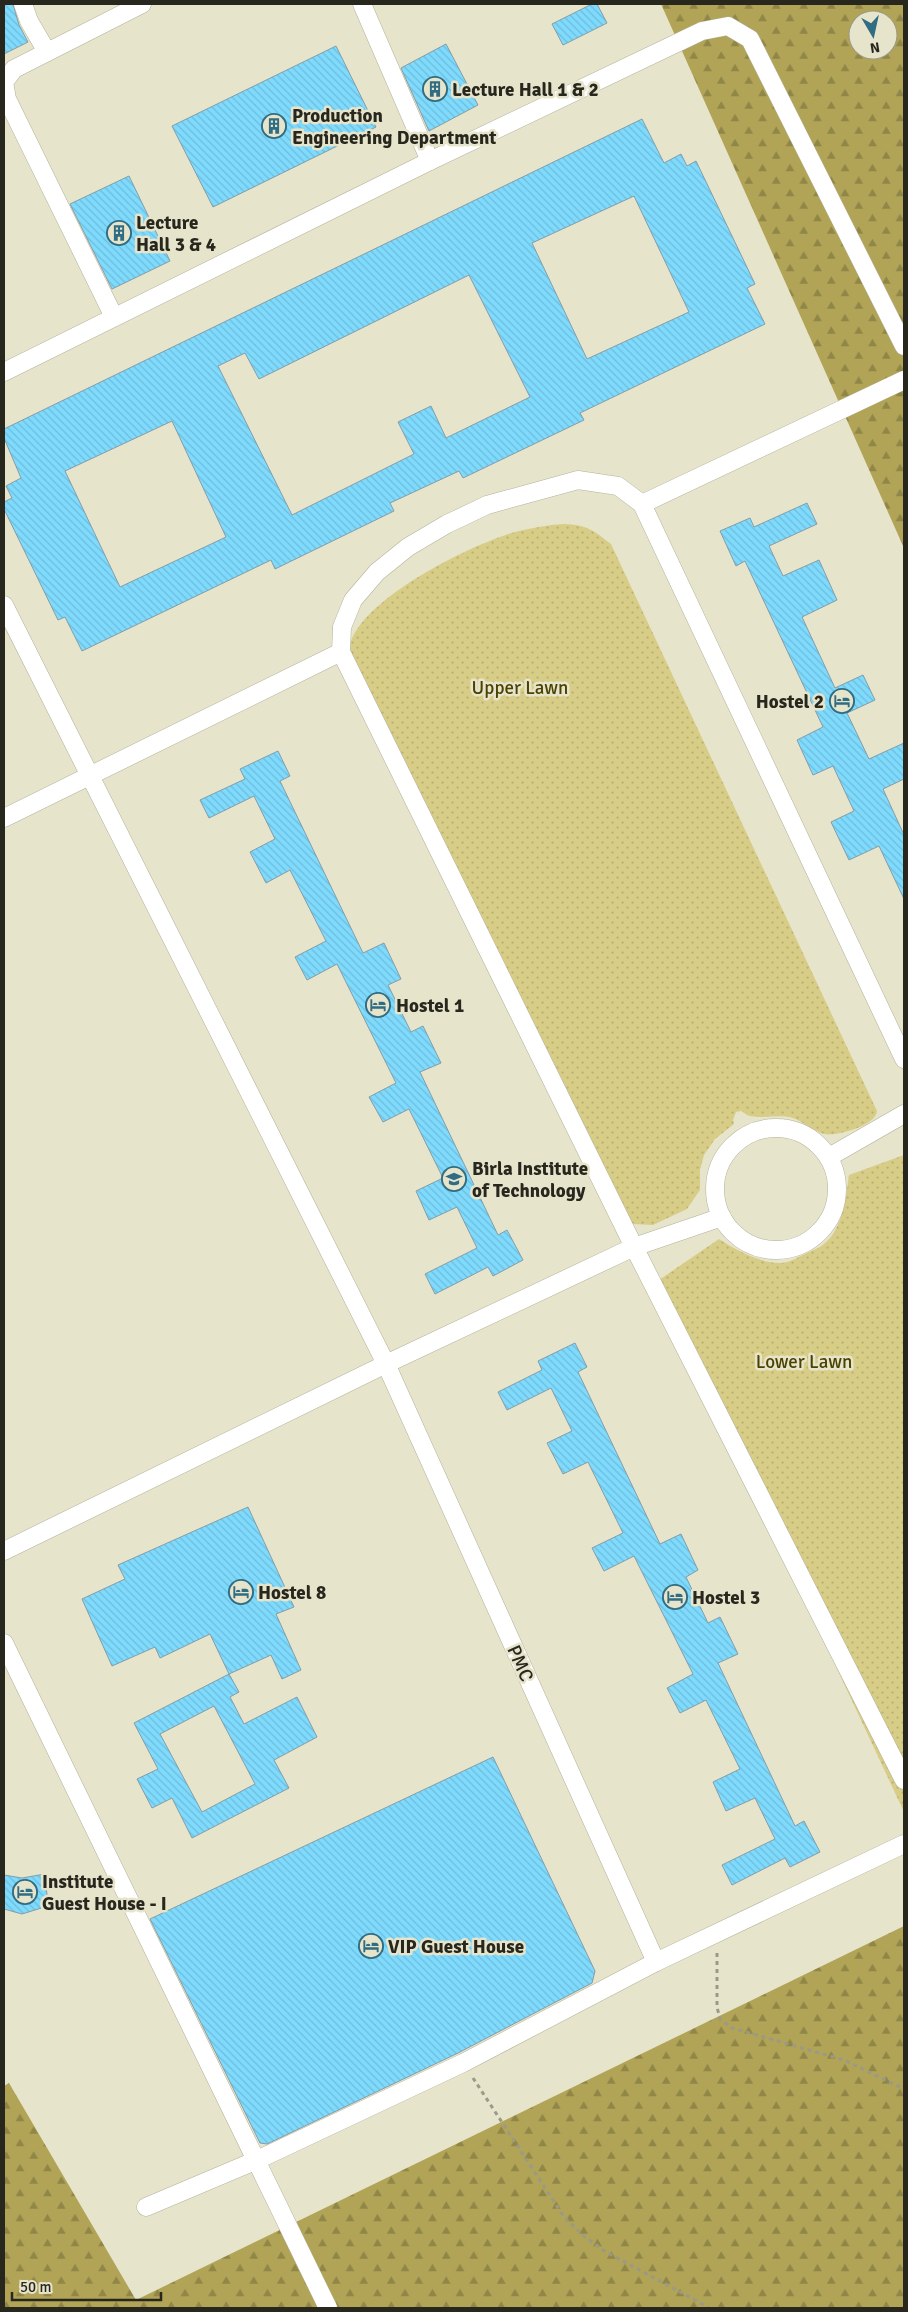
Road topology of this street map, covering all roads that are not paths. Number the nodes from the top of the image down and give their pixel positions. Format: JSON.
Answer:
{"nodes":[{"id":1,"x":23,"y":4,"type":"edge"},
{"id":2,"x":142,"y":4,"type":"edge"},
{"id":3,"x":362,"y":4,"type":"edge"},
{"id":4,"x":47,"y":52,"type":"junction"},
{"id":5,"x":430,"y":161,"type":"junction"},
{"id":6,"x":114,"y":317,"type":"junction"},
{"id":7,"x":904,"y":346,"type":"edge"},
{"id":8,"x":4,"y":372,"type":"edge"},
{"id":9,"x":904,"y":380,"type":"edge"},
{"id":10,"x":642,"y":504,"type":"junction"},
{"id":11,"x":4,"y":605,"type":"edge"},
{"id":12,"x":341,"y":652,"type":"junction"},
{"id":13,"x":88,"y":775,"type":"junction"},
{"id":14,"x":4,"y":818,"type":"edge"},
{"id":15,"x":904,"y":1059,"type":"edge"},
{"id":16,"x":904,"y":1114,"type":"edge"},
{"id":17,"x":829,"y":1157,"type":"junction"},
{"id":18,"x":722,"y":1217,"type":"junction"},
{"id":19,"x":634,"y":1247,"type":"junction"},
{"id":20,"x":386,"y":1364,"type":"junction"},
{"id":21,"x":4,"y":1551,"type":"edge"},
{"id":22,"x":4,"y":1643,"type":"edge"},
{"id":23,"x":904,"y":1780,"type":"edge"},
{"id":24,"x":904,"y":1844,"type":"edge"},
{"id":25,"x":656,"y":1962,"type":"junction"},
{"id":26,"x":257,"y":2160,"type":"junction"},
{"id":27,"x":146,"y":2207,"type":"dead end"},
{"id":28,"x":328,"y":2308,"type":"edge"}],
"edges":[{"from":1,"to":4,"type":"street"},
{"from":2,"to":4,"type":"street"},
{"from":3,"to":5,"type":"street"},
{"from":4,"to":6,"type":"street"},
{"from":5,"to":6,"type":"street"},
{"from":5,"to":7,"type":"street"},
{"from":6,"to":8,"type":"street"},
{"from":9,"to":10,"type":"street"},
{"from":10,"to":12,"type":"street"},
{"from":10,"to":15,"type":"street"},
{"from":11,"to":13,"type":"street","name":"PMC"},
{"from":12,"to":13,"type":"street"},
{"from":12,"to":19,"type":"street"},
{"from":13,"to":14,"type":"street"},
{"from":13,"to":20,"type":"street","name":"PMC"},
{"from":16,"to":17,"type":"street"},
{"from":17,"to":18,"type":"street"},
{"from":17,"to":18,"type":"street"},
{"from":18,"to":19,"type":"street"},
{"from":19,"to":20,"type":"street"},
{"from":19,"to":23,"type":"street"},
{"from":20,"to":21,"type":"street"},
{"from":20,"to":25,"type":"street","name":"PMC"},
{"from":22,"to":26,"type":"street"},
{"from":24,"to":25,"type":"street"},
{"from":25,"to":26,"type":"street"},
{"from":26,"to":27,"type":"street"},
{"from":26,"to":28,"type":"street"}]}
